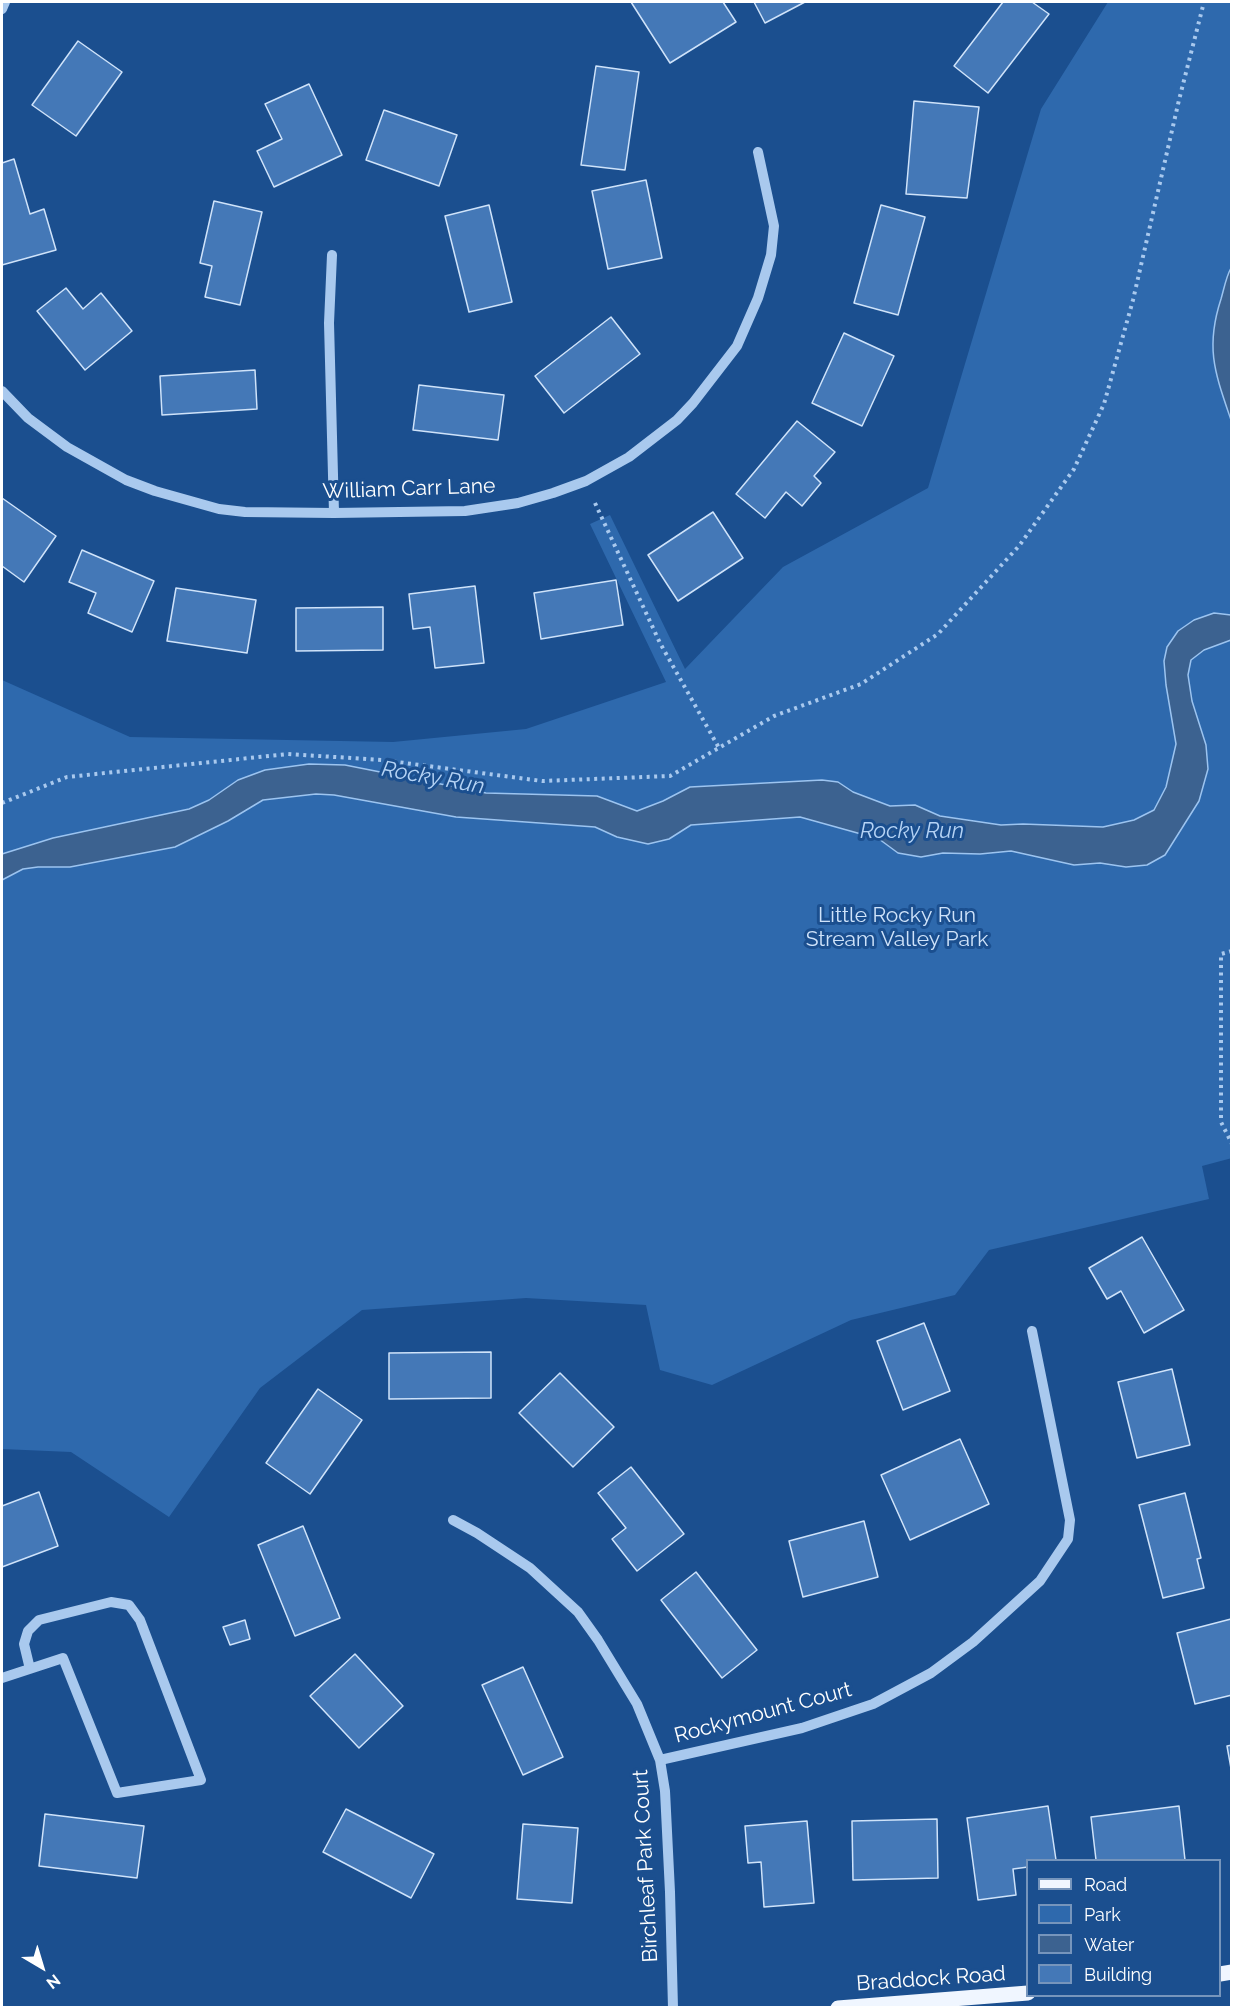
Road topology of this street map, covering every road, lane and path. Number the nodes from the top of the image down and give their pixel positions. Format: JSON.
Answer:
{"nodes":[{"id":1,"x":5,"y":2,"type":"edge"},
{"id":2,"x":1204,"y":2,"type":"edge"},
{"id":3,"x":2,"y":9,"type":"edge"},
{"id":4,"x":759,"y":152,"type":"dead end"},
{"id":5,"x":332,"y":255,"type":"dead end"},
{"id":6,"x":2,"y":391,"type":"edge"},
{"id":7,"x":586,"y":481,"type":"junction"},
{"id":8,"x":334,"y":513,"type":"junction"},
{"id":9,"x":719,"y":748,"type":"junction"},
{"id":10,"x":2,"y":803,"type":"edge"},
{"id":11,"x":1232,"y":951,"type":"edge"},
{"id":12,"x":1232,"y":1144,"type":"edge"},
{"id":13,"x":1032,"y":1331,"type":"dead end"},
{"id":14,"x":453,"y":1520,"type":"dead end"},
{"id":15,"x":30,"y":1669,"type":"junction"},
{"id":16,"x":2,"y":1678,"type":"edge"},
{"id":17,"x":660,"y":1760,"type":"junction"},
{"id":18,"x":1026,"y":1993,"type":"edge"},
{"id":19,"x":673,"y":2007,"type":"edge"},
{"id":20,"x":838,"y":2007,"type":"edge"}],
"edges":[{"from":1,"to":3,"type":"street"},
{"from":2,"to":9,"type":"path"},
{"from":4,"to":7,"type":"street","name":"William Carr Lane"},
{"from":5,"to":8,"type":"street"},
{"from":6,"to":8,"type":"street","name":"William Carr Lane"},
{"from":7,"to":8,"type":"street","name":"William Carr Lane"},
{"from":7,"to":9,"type":"path"},
{"from":9,"to":10,"type":"path"},
{"from":11,"to":12,"type":"path"},
{"from":13,"to":17,"type":"street","name":"Rockymount Court"},
{"from":14,"to":17,"type":"street","name":"Birchleaf Park Court"},
{"from":15,"to":15,"type":"street"},
{"from":15,"to":16,"type":"street"},
{"from":17,"to":19,"type":"street","name":"Birchleaf Park Court"},
{"from":18,"to":20,"type":"main road","name":"Braddock Road"}]}
